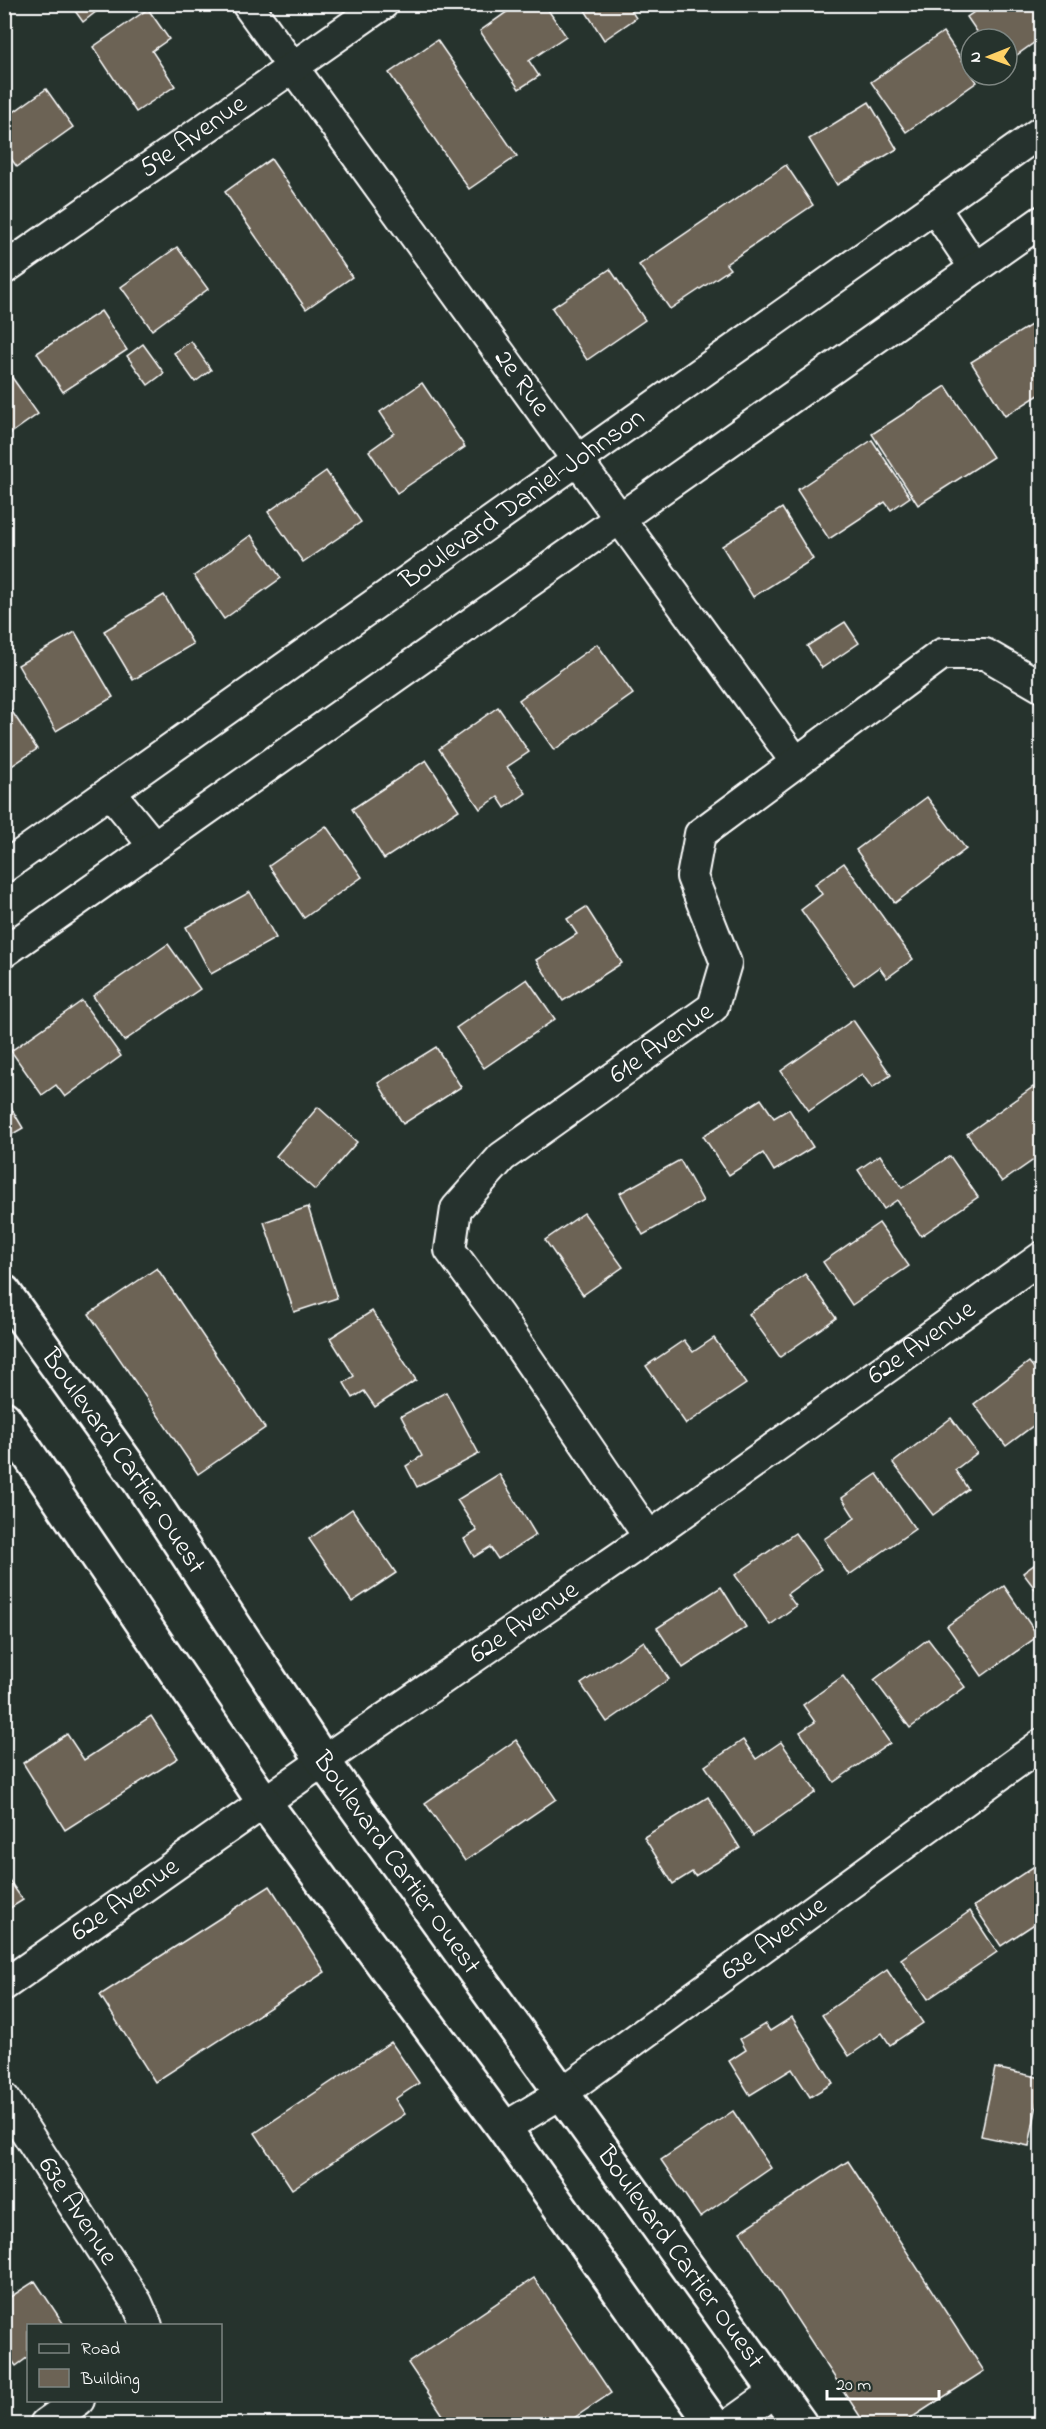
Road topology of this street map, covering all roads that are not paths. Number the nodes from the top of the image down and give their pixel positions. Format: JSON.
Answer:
{"nodes":[{"id":1,"x":248,"y":4,"type":"edge"},
{"id":2,"x":383,"y":4,"type":"edge"},
{"id":3,"x":294,"y":68,"type":"junction"},
{"id":4,"x":1041,"y":131,"type":"edge"},
{"id":5,"x":934,"y":207,"type":"junction"},
{"id":6,"x":1041,"y":221,"type":"edge"},
{"id":7,"x":975,"y":268,"type":"junction"},
{"id":8,"x":4,"y":269,"type":"edge"},
{"id":9,"x":577,"y":460,"type":"junction"},
{"id":10,"x":620,"y":519,"type":"junction"},
{"id":11,"x":1041,"y":687,"type":"edge"},
{"id":12,"x":796,"y":762,"type":"junction"},
{"id":13,"x":110,"y":792,"type":"junction"},
{"id":14,"x":154,"y":846,"type":"junction"},
{"id":15,"x":4,"y":867,"type":"edge"},
{"id":16,"x":4,"y":952,"type":"edge"},
{"id":17,"x":1041,"y":1257,"type":"edge"},
{"id":18,"x":4,"y":1292,"type":"edge"},
{"id":19,"x":4,"y":1418,"type":"edge"},
{"id":20,"x":649,"y":1538,"type":"junction"},
{"id":21,"x":1041,"y":1744,"type":"edge"},
{"id":22,"x":323,"y":1761,"type":"junction"},
{"id":23,"x":264,"y":1802,"type":"junction"},
{"id":24,"x":4,"y":1985,"type":"edge"},
{"id":25,"x":562,"y":2093,"type":"junction"},
{"id":26,"x":4,"y":2098,"type":"edge"},
{"id":27,"x":504,"y":2128,"type":"junction"},
{"id":28,"x":147,"y":2324,"type":"edge"},
{"id":29,"x":776,"y":2391,"type":"junction"},
{"id":30,"x":76,"y":2402,"type":"edge"},
{"id":31,"x":45,"y":2424,"type":"edge"},
{"id":32,"x":713,"y":2424,"type":"edge"},
{"id":33,"x":730,"y":2424,"type":"edge"},
{"id":34,"x":800,"y":2424,"type":"edge"}],
"edges":[{"from":1,"to":3,"type":"street","name":"2e Rue"},
{"from":2,"to":3,"type":"street","name":"59e Avenue"},
{"from":3,"to":8,"type":"street","name":"59e Avenue"},
{"from":3,"to":9,"type":"street","name":"2e Rue"},
{"from":4,"to":5,"type":"street","name":"Boulevard Daniel-Johnson"},
{"from":5,"to":7,"type":"street"},
{"from":5,"to":9,"type":"street","name":"Boulevard Daniel-Johnson"},
{"from":6,"to":7,"type":"street"},
{"from":7,"to":10,"type":"street"},
{"from":9,"to":10,"type":"street","name":"2e Rue"},
{"from":9,"to":13,"type":"street","name":"Boulevard Daniel-Johnson"},
{"from":10,"to":12,"type":"street","name":"2e Rue"},
{"from":10,"to":14,"type":"street"},
{"from":11,"to":12,"type":"street","name":"61e Avenue"},
{"from":12,"to":20,"type":"street","name":"61e Avenue"},
{"from":13,"to":14,"type":"street"},
{"from":13,"to":15,"type":"street","name":"Boulevard Daniel-Johnson"},
{"from":14,"to":16,"type":"street"},
{"from":17,"to":20,"type":"street","name":"62e Avenue"},
{"from":18,"to":22,"type":"street","name":"Boulevard Cartier Ouest"},
{"from":19,"to":23,"type":"street"},
{"from":20,"to":22,"type":"street","name":"62e Avenue"},
{"from":21,"to":25,"type":"street","name":"63e Avenue"},
{"from":22,"to":23,"type":"street","name":"62e Avenue"},
{"from":22,"to":25,"type":"street","name":"Boulevard Cartier Ouest"},
{"from":23,"to":24,"type":"street","name":"62e Avenue"},
{"from":23,"to":27,"type":"street"},
{"from":25,"to":27,"type":"street","name":"63e Avenue"},
{"from":25,"to":29,"type":"street","name":"Boulevard Cartier Ouest"},
{"from":26,"to":28,"type":"street","name":"63e Avenue"},
{"from":27,"to":32,"type":"street"},
{"from":29,"to":33,"type":"street"},
{"from":29,"to":34,"type":"street","name":"Boulevard Cartier Ouest"},
{"from":30,"to":31,"type":"street"}]}
